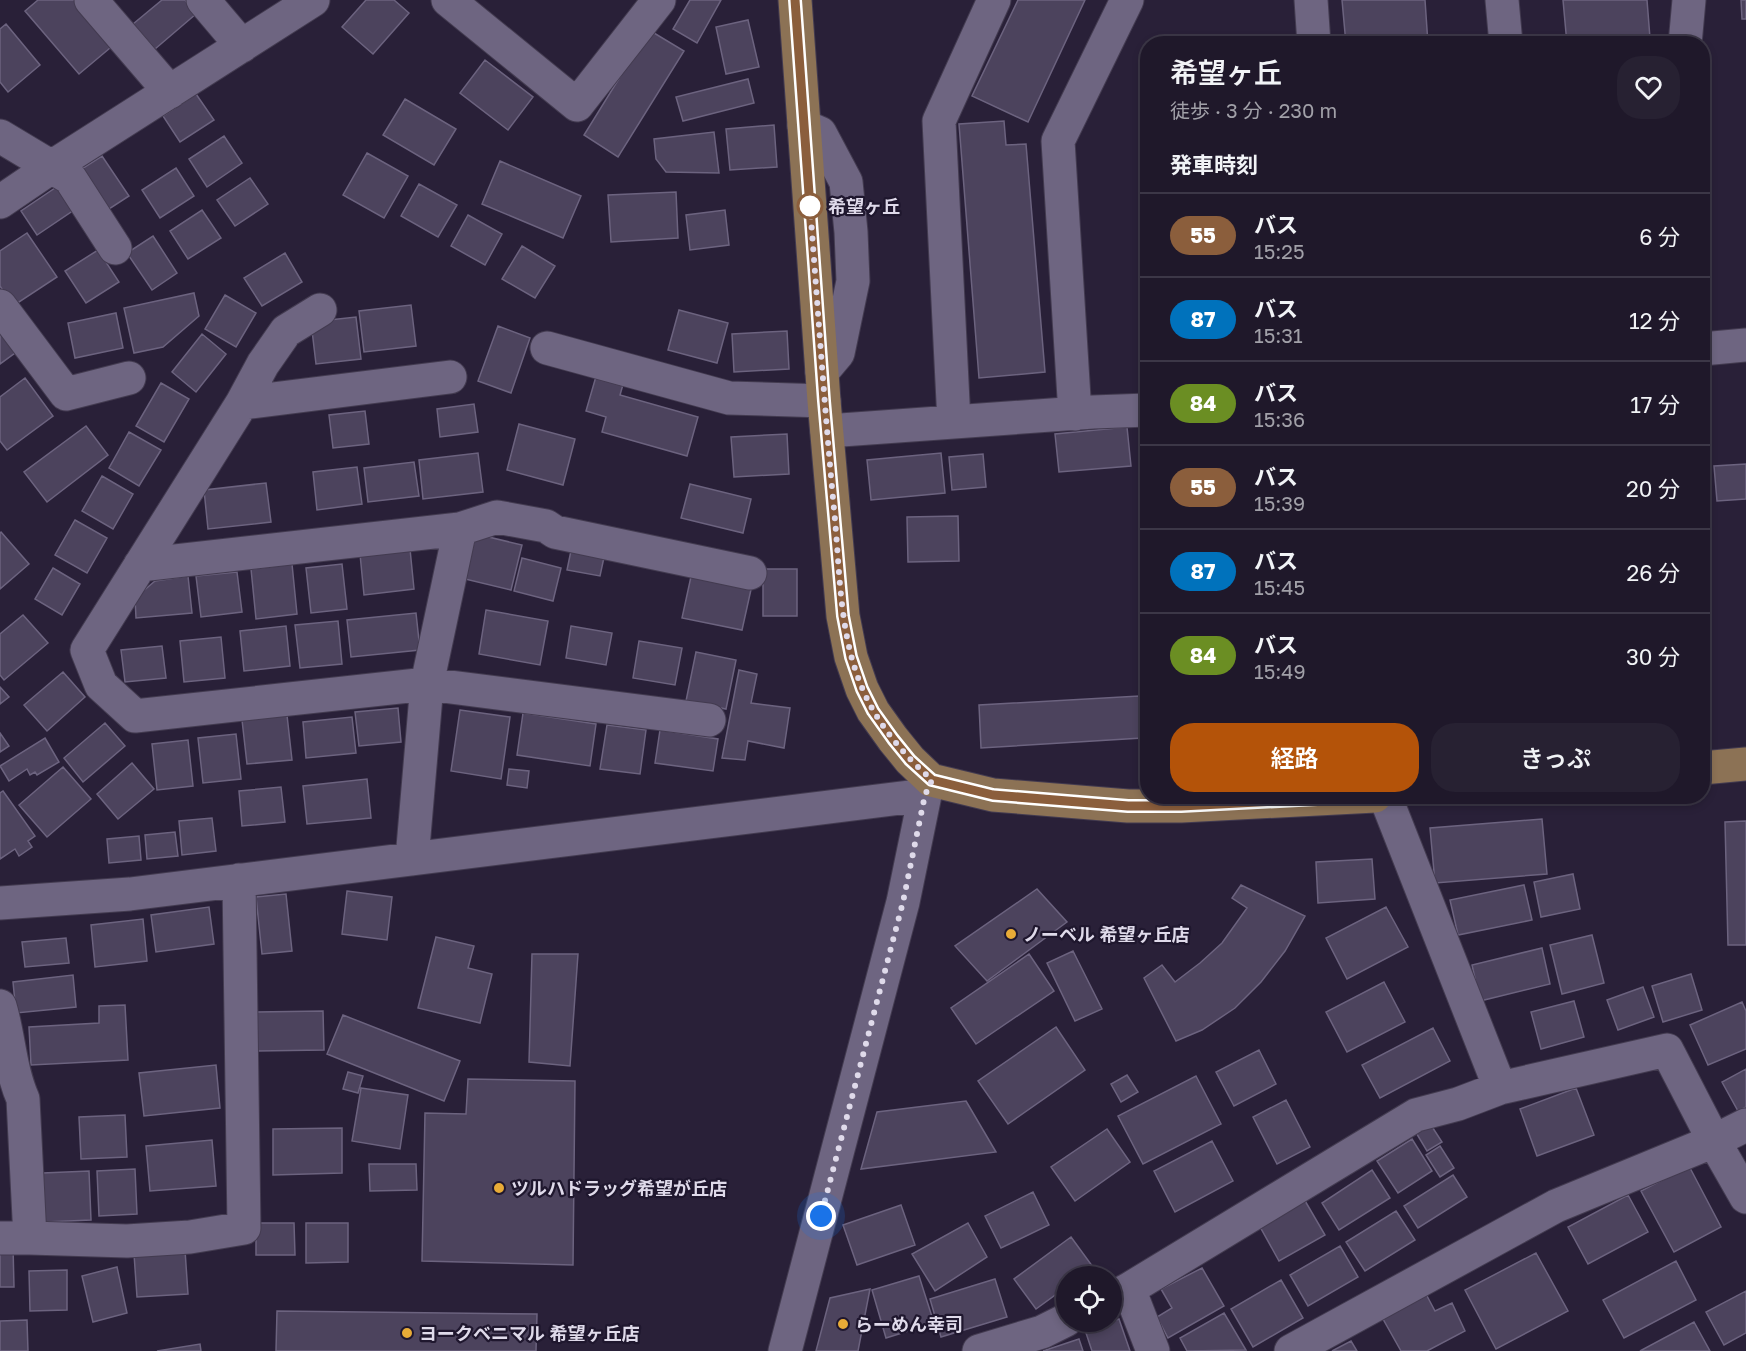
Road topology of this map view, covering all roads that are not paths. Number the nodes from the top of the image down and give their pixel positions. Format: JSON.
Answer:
{"nodes":[{"id":1,"x":91,"y":0,"type":"edge"},
{"id":2,"x":203,"y":0,"type":"edge"},
{"id":3,"x":312,"y":0,"type":"edge"},
{"id":4,"x":448,"y":0,"type":"edge"},
{"id":5,"x":658,"y":0,"type":"edge"},
{"id":6,"x":795,"y":0,"type":"edge"},
{"id":7,"x":994,"y":0,"type":"edge"},
{"id":8,"x":1127,"y":0,"type":"edge"},
{"id":9,"x":1311,"y":0,"type":"edge"},
{"id":10,"x":1502,"y":0,"type":"edge"},
{"id":11,"x":1689,"y":0,"type":"edge"},
{"id":12,"x":1313,"y":36,"type":"edge"},
{"id":13,"x":1505,"y":36,"type":"edge"},
{"id":14,"x":1686,"y":36,"type":"edge"},
{"id":15,"x":242,"y":46,"type":"junction"},
{"id":16,"x":170,"y":92,"type":"junction"},
{"id":17,"x":0,"y":136,"type":"edge"},
{"id":18,"x":52,"y":166,"type":"junction"},
{"id":19,"x":0,"y":202,"type":"edge"},
{"id":20,"x":115,"y":248,"type":"dead end"},
{"id":21,"x":0,"y":306,"type":"edge"},
{"id":22,"x":320,"y":310,"type":"dead end"},
{"id":23,"x":1746,"y":345,"type":"edge"},
{"id":24,"x":547,"y":348,"type":"dead end"},
{"id":25,"x":1710,"y":348,"type":"edge"},
{"id":26,"x":129,"y":378,"type":"dead end"},
{"id":27,"x":450,"y":378,"type":"dead end"},
{"id":28,"x":824,"y":402,"type":"junction"},
{"id":29,"x":242,"y":403,"type":"junction"},
{"id":30,"x":1140,"y":410,"type":"edge"},
{"id":31,"x":1075,"y":414,"type":"junction"},
{"id":32,"x":954,"y":422,"type":"junction"},
{"id":33,"x":460,"y":529,"type":"junction"},
{"id":34,"x":140,"y":566,"type":"junction"},
{"id":35,"x":750,"y":573,"type":"dead end"},
{"id":36,"x":427,"y":684,"type":"junction"},
{"id":37,"x":709,"y":720,"type":"dead end"},
{"id":38,"x":1746,"y":764,"type":"edge"},
{"id":39,"x":1710,"y":767,"type":"edge"},
{"id":40,"x":928,"y":788,"type":"junction"},
{"id":41,"x":1220,"y":804,"type":"edge"},
{"id":42,"x":1388,"y":804,"type":"edge"},
{"id":43,"x":412,"y":859,"type":"junction"},
{"id":44,"x":239,"y":880,"type":"junction"},
{"id":45,"x":0,"y":903,"type":"edge"},
{"id":46,"x":0,"y":1006,"type":"edge"},
{"id":47,"x":1500,"y":1088,"type":"junction"},
{"id":48,"x":1746,"y":1125,"type":"edge"},
{"id":49,"x":1714,"y":1141,"type":"junction"},
{"id":50,"x":1746,"y":1197,"type":"edge"},
{"id":51,"x":15,"y":1238,"type":"edge"},
{"id":52,"x":1122,"y":1293,"type":"edge"},
{"id":53,"x":1122,"y":1297,"type":"edge"},
{"id":54,"x":1056,"y":1325,"type":"edge"},
{"id":55,"x":785,"y":1351,"type":"edge"},
{"id":56,"x":979,"y":1351,"type":"edge"},
{"id":57,"x":1153,"y":1351,"type":"edge"},
{"id":58,"x":1291,"y":1351,"type":"edge"}],
"edges":[{"from":1,"to":16,"type":"street"},
{"from":2,"to":15,"type":"street"},
{"from":3,"to":15,"type":"street"},
{"from":4,"to":5,"type":"street"},
{"from":6,"to":28,"type":"main road"},
{"from":7,"to":32,"type":"street"},
{"from":8,"to":31,"type":"street"},
{"from":9,"to":12,"type":"street"},
{"from":10,"to":13,"type":"street"},
{"from":11,"to":14,"type":"street"},
{"from":15,"to":16,"type":"street"},
{"from":16,"to":18,"type":"street"},
{"from":17,"to":18,"type":"street"},
{"from":18,"to":19,"type":"street"},
{"from":18,"to":20,"type":"street"},
{"from":21,"to":26,"type":"street"},
{"from":22,"to":29,"type":"street"},
{"from":23,"to":25,"type":"street"},
{"from":24,"to":28,"type":"street"},
{"from":27,"to":29,"type":"street"},
{"from":28,"to":32,"type":"street"},
{"from":28,"to":40,"type":"main road"},
{"from":29,"to":34,"type":"street"},
{"from":30,"to":31,"type":"street"},
{"from":31,"to":32,"type":"street"},
{"from":33,"to":34,"type":"street"},
{"from":33,"to":35,"type":"street"},
{"from":33,"to":36,"type":"street"},
{"from":34,"to":36,"type":"street"},
{"from":36,"to":37,"type":"street"},
{"from":36,"to":43,"type":"street"},
{"from":38,"to":39,"type":"main road"},
{"from":40,"to":41,"type":"main road"},
{"from":40,"to":43,"type":"street"},
{"from":40,"to":55,"type":"street"},
{"from":42,"to":47,"type":"street"},
{"from":43,"to":44,"type":"street"},
{"from":44,"to":45,"type":"street"},
{"from":44,"to":51,"type":"street"},
{"from":46,"to":51,"type":"street"},
{"from":47,"to":49,"type":"street"},
{"from":47,"to":52,"type":"street"},
{"from":48,"to":49,"type":"street"},
{"from":49,"to":50,"type":"street"},
{"from":49,"to":58,"type":"street"},
{"from":53,"to":57,"type":"street"},
{"from":54,"to":56,"type":"street"}]}
